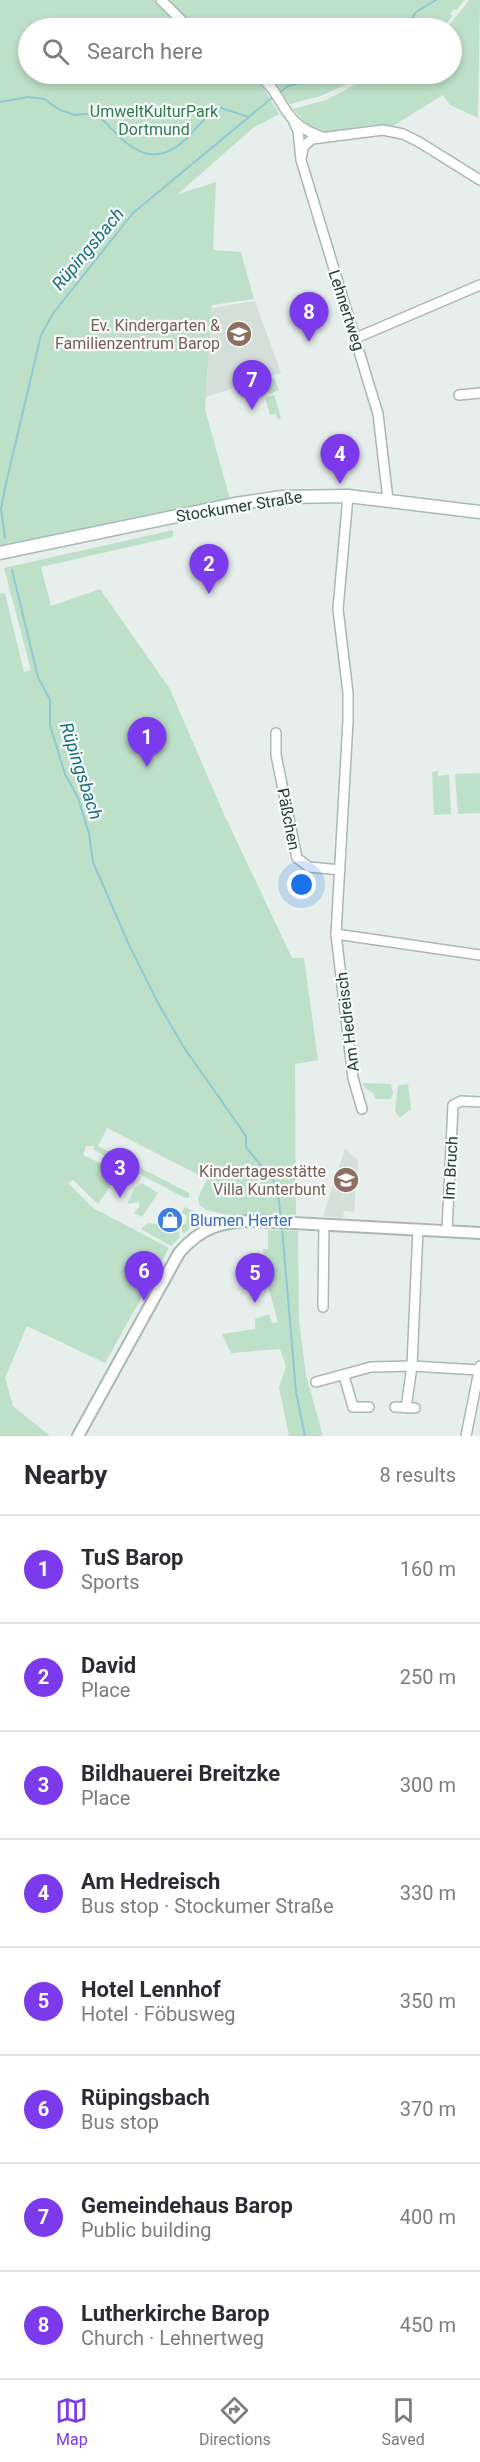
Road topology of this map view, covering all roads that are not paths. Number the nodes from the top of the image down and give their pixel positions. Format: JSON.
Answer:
{"nodes":[{"id":1,"x":161,"y":0,"type":"edge"},
{"id":2,"x":179,"y":18,"type":"edge"},
{"id":3,"x":266,"y":84,"type":"edge"},
{"id":4,"x":294,"y":122,"type":"junction"},
{"id":5,"x":328,"y":138,"type":"junction"},
{"id":6,"x":301,"y":160,"type":"junction"},
{"id":7,"x":480,"y":180,"type":"edge"},
{"id":8,"x":480,"y":285,"type":"edge"},
{"id":9,"x":356,"y":338,"type":"junction"},
{"id":10,"x":480,"y":393,"type":"edge"},
{"id":11,"x":459,"y":395,"type":"dead end"},
{"id":12,"x":348,"y":496,"type":"junction"},
{"id":13,"x":388,"y":500,"type":"junction"},
{"id":14,"x":480,"y":512,"type":"edge"},
{"id":15,"x":0,"y":553,"type":"edge"},
{"id":16,"x":276,"y":733,"type":"dead end"},
{"id":17,"x":340,"y":870,"type":"junction"},
{"id":18,"x":336,"y":934,"type":"junction"},
{"id":19,"x":480,"y":955,"type":"edge"},
{"id":20,"x":480,"y":1102,"type":"edge"},
{"id":21,"x":362,"y":1109,"type":"dead end"},
{"id":22,"x":324,"y":1224,"type":"junction"},
{"id":23,"x":418,"y":1229,"type":"junction"},
{"id":24,"x":447,"y":1231,"type":"junction"},
{"id":25,"x":480,"y":1233,"type":"edge"},
{"id":26,"x":323,"y":1307,"type":"dead end"},
{"id":27,"x":412,"y":1366,"type":"junction"},
{"id":28,"x":480,"y":1368,"type":"edge"},
{"id":29,"x":344,"y":1376,"type":"junction"},
{"id":30,"x":316,"y":1382,"type":"dead end"},
{"id":31,"x":369,"y":1407,"type":"dead end"},
{"id":32,"x":395,"y":1407,"type":"dead end"},
{"id":33,"x":78,"y":1436,"type":"edge"},
{"id":34,"x":466,"y":1436,"type":"edge"}],
"edges":[{"from":1,"to":2,"type":"street"},
{"from":3,"to":4,"type":"street"},
{"from":4,"to":5,"type":"street"},
{"from":4,"to":6,"type":"street","name":"Lehnertweg"},
{"from":5,"to":6,"type":"street"},
{"from":5,"to":7,"type":"street"},
{"from":6,"to":9,"type":"street","name":"Lehnertweg"},
{"from":8,"to":9,"type":"street"},
{"from":9,"to":13,"type":"street","name":"Lehnertweg"},
{"from":10,"to":11,"type":"street"},
{"from":12,"to":13,"type":"main road","name":"Stockumer Straße"},
{"from":12,"to":15,"type":"main road","name":"Stockumer Straße"},
{"from":12,"to":17,"type":"street","name":"Am Hedreisch"},
{"from":13,"to":14,"type":"main road","name":"Stockumer Straße"},
{"from":16,"to":17,"type":"street","name":"Päßchen"},
{"from":17,"to":18,"type":"street","name":"Am Hedreisch"},
{"from":18,"to":19,"type":"street"},
{"from":18,"to":21,"type":"street","name":"Am Hedreisch"},
{"from":20,"to":24,"type":"street","name":"Im Bruch"},
{"from":22,"to":23,"type":"street"},
{"from":22,"to":26,"type":"street"},
{"from":22,"to":33,"type":"street"},
{"from":23,"to":24,"type":"street"},
{"from":23,"to":27,"type":"street"},
{"from":24,"to":25,"type":"street"},
{"from":27,"to":28,"type":"street"},
{"from":27,"to":29,"type":"street"},
{"from":27,"to":32,"type":"street"},
{"from":28,"to":34,"type":"street"},
{"from":29,"to":30,"type":"street"},
{"from":29,"to":31,"type":"street"}]}
